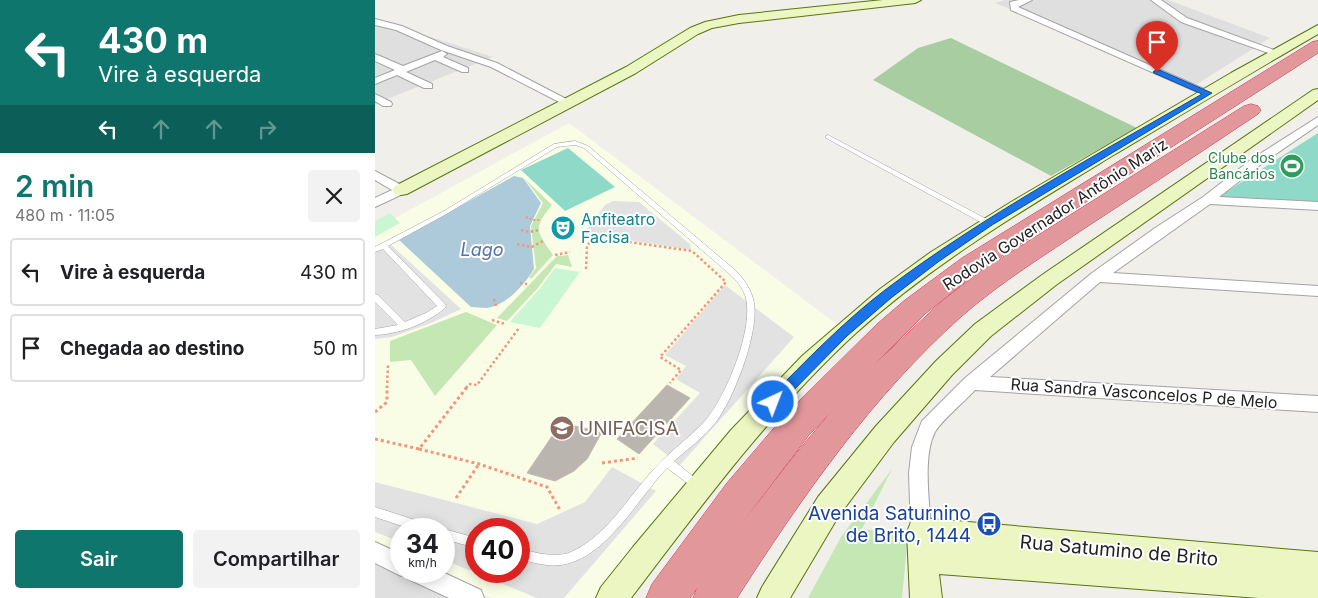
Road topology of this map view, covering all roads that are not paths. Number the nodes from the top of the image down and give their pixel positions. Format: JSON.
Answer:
{"nodes":[{"id":1,"x":915,"y":0,"type":"edge"},
{"id":2,"x":1028,"y":0,"type":"edge"},
{"id":3,"x":1155,"y":0,"type":"edge"},
{"id":4,"x":376,"y":25,"type":"edge"},
{"id":5,"x":1318,"y":29,"type":"edge"},
{"id":6,"x":1318,"y":46,"type":"edge"},
{"id":7,"x":1277,"y":52,"type":"junction"},
{"id":8,"x":375,"y":57,"type":"edge"},
{"id":9,"x":435,"y":57,"type":"junction"},
{"id":10,"x":1318,"y":66,"type":"edge"},
{"id":11,"x":465,"y":70,"type":"dead end"},
{"id":12,"x":401,"y":71,"type":"junction"},
{"id":13,"x":375,"y":81,"type":"edge"},
{"id":14,"x":428,"y":86,"type":"dead end"},
{"id":15,"x":1318,"y":92,"type":"edge"},
{"id":16,"x":1208,"y":93,"type":"junction"},
{"id":17,"x":375,"y":97,"type":"edge"},
{"id":18,"x":567,"y":102,"type":"junction"},
{"id":19,"x":387,"y":104,"type":"dead end"},
{"id":20,"x":1318,"y":120,"type":"edge"},
{"id":21,"x":828,"y":137,"type":"dead end"},
{"id":22,"x":375,"y":175,"type":"edge"},
{"id":23,"x":401,"y":190,"type":"junction"},
{"id":24,"x":1207,"y":200,"type":"junction"},
{"id":25,"x":375,"y":203,"type":"edge"},
{"id":26,"x":1318,"y":206,"type":"edge"},
{"id":27,"x":989,"y":223,"type":"junction"},
{"id":28,"x":383,"y":246,"type":"junction"},
{"id":29,"x":375,"y":250,"type":"edge"},
{"id":30,"x":1097,"y":277,"type":"junction"},
{"id":31,"x":1318,"y":291,"type":"edge"},
{"id":32,"x":375,"y":297,"type":"edge"},
{"id":33,"x":404,"y":326,"type":"junction"},
{"id":34,"x":375,"y":332,"type":"edge"},
{"id":35,"x":971,"y":383,"type":"junction"},
{"id":36,"x":1318,"y":404,"type":"edge"},
{"id":37,"x":667,"y":461,"type":"junction"},
{"id":38,"x":699,"y":487,"type":"junction"},
{"id":39,"x":375,"y":512,"type":"edge"},
{"id":40,"x":393,"y":518,"type":"edge"},
{"id":41,"x":921,"y":545,"type":"junction"},
{"id":42,"x":375,"y":552,"type":"edge"},
{"id":43,"x":530,"y":556,"type":"edge"},
{"id":44,"x":390,"y":560,"type":"edge"},
{"id":45,"x":1318,"y":567,"type":"edge"},
{"id":46,"x":1255,"y":581,"type":"edge"},
{"id":47,"x":441,"y":583,"type":"edge"},
{"id":48,"x":1318,"y":587,"type":"edge"},
{"id":49,"x":473,"y":598,"type":"edge"},
{"id":50,"x":612,"y":598,"type":"edge"},
{"id":51,"x":666,"y":598,"type":"edge"},
{"id":52,"x":713,"y":598,"type":"edge"},
{"id":53,"x":773,"y":598,"type":"edge"},
{"id":54,"x":926,"y":598,"type":"edge"}],
"edges":[{"from":1,"to":18,"type":"street"},
{"from":2,"to":16,"type":"street"},
{"from":3,"to":7,"type":"street"},
{"from":4,"to":9,"type":"street"},
{"from":4,"to":18,"type":"street"},
{"from":5,"to":7,"type":"street"},
{"from":6,"to":51,"type":"highway","name":"Rodovia Governador Antônio Mariz"},
{"from":7,"to":16,"type":"street"},
{"from":8,"to":12,"type":"street"},
{"from":9,"to":11,"type":"street"},
{"from":9,"to":12,"type":"street"},
{"from":10,"to":52,"type":"highway","name":"Rodovia Governador Antônio Mariz"},
{"from":12,"to":13,"type":"street"},
{"from":12,"to":14,"type":"street"},
{"from":15,"to":53,"type":"street"},
{"from":16,"to":27,"type":"street"},
{"from":17,"to":19,"type":"street"},
{"from":18,"to":23,"type":"street"},
{"from":20,"to":24,"type":"street"},
{"from":21,"to":27,"type":"lane"},
{"from":22,"to":23,"type":"street"},
{"from":23,"to":25,"type":"street"},
{"from":24,"to":26,"type":"street"},
{"from":24,"to":30,"type":"street"},
{"from":27,"to":38,"type":"street"},
{"from":28,"to":29,"type":"lane"},
{"from":28,"to":33,"type":"lane"},
{"from":28,"to":37,"type":"lane"},
{"from":30,"to":31,"type":"street"},
{"from":30,"to":35,"type":"street"},
{"from":32,"to":33,"type":"lane"},
{"from":33,"to":34,"type":"lane"},
{"from":35,"to":36,"type":"street","name":"Rua Sandra Vasconcelos P de Melo"},
{"from":35,"to":41,"type":"street"},
{"from":37,"to":38,"type":"lane"},
{"from":37,"to":43,"type":"lane"},
{"from":38,"to":50,"type":"street"},
{"from":39,"to":40,"type":"lane"},
{"from":41,"to":46,"type":"street","name":"Rua Satumino de Brito"},
{"from":41,"to":54,"type":"street"},
{"from":42,"to":44,"type":"street"},
{"from":45,"to":46,"type":"street","name":"Rua Satumino de Brito"},
{"from":46,"to":48,"type":"street","name":"Rua Satumino de Brito"},
{"from":47,"to":49,"type":"street"}]}
